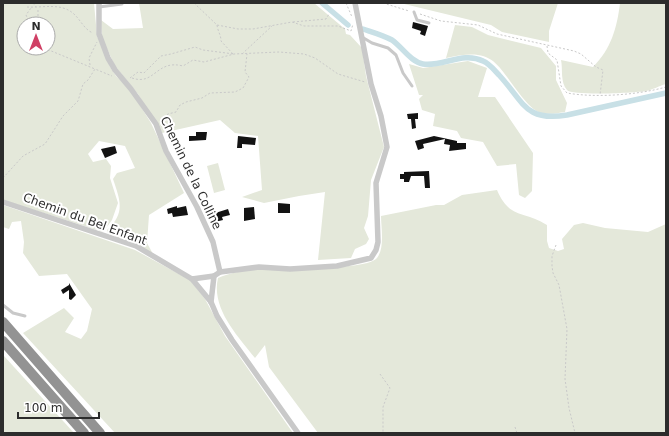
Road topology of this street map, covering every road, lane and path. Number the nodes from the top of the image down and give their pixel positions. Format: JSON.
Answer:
{"nodes":[{"id":1,"x":33,"y":3,"type":"edge"},
{"id":2,"x":194,"y":3,"type":"edge"},
{"id":3,"x":346,"y":3,"type":"edge"},
{"id":4,"x":356,"y":3,"type":"edge"},
{"id":5,"x":383,"y":3,"type":"edge"},
{"id":6,"x":122,"y":4,"type":"dead end"},
{"id":7,"x":99,"y":5,"type":"edge"},
{"id":8,"x":27,"y":7,"type":"dead end"},
{"id":9,"x":31,"y":7,"type":"junction"},
{"id":10,"x":37,"y":8,"type":"junction"},
{"id":11,"x":414,"y":12,"type":"junction"},
{"id":12,"x":328,"y":14,"type":"dead end"},
{"id":13,"x":26,"y":16,"type":"edge"},
{"id":14,"x":38,"y":16,"type":"edge"},
{"id":15,"x":292,"y":22,"type":"junction"},
{"id":16,"x":428,"y":23,"type":"dead end"},
{"id":17,"x":217,"y":24,"type":"junction"},
{"id":18,"x":272,"y":26,"type":"junction"},
{"id":19,"x":100,"y":36,"type":"junction"},
{"id":20,"x":362,"y":38,"type":"junction"},
{"id":21,"x":547,"y":46,"type":"junction"},
{"id":22,"x":56,"y":53,"type":"edge"},
{"id":23,"x":234,"y":54,"type":"junction"},
{"id":24,"x":242,"y":54,"type":"junction"},
{"id":25,"x":247,"y":54,"type":"junction"},
{"id":26,"x":90,"y":66,"type":"junction"},
{"id":27,"x":95,"y":69,"type":"junction"},
{"id":28,"x":131,"y":77,"type":"junction"},
{"id":29,"x":123,"y":80,"type":"junction"},
{"id":30,"x":371,"y":84,"type":"junction"},
{"id":31,"x":412,"y":86,"type":"dead end"},
{"id":32,"x":666,"y":87,"type":"edge"},
{"id":33,"x":600,"y":95,"type":"junction"},
{"id":34,"x":156,"y":124,"type":"junction"},
{"id":35,"x":3,"y":178,"type":"edge"},
{"id":36,"x":3,"y":202,"type":"edge"},
{"id":37,"x":556,"y":245,"type":"dead end"},
{"id":38,"x":220,"y":272,"type":"junction"},
{"id":39,"x":214,"y":276,"type":"junction"},
{"id":40,"x":192,"y":279,"type":"junction"},
{"id":41,"x":211,"y":302,"type":"junction"},
{"id":42,"x":3,"y":304,"type":"edge"},
{"id":43,"x":25,"y":316,"type":"dead end"},
{"id":44,"x":3,"y":322,"type":"edge"},
{"id":45,"x":3,"y":341,"type":"edge"},
{"id":46,"x":380,"y":374,"type":"dead end"},
{"id":47,"x":515,"y":427,"type":"dead end"},
{"id":48,"x":84,"y":433,"type":"edge"},
{"id":49,"x":100,"y":433,"type":"edge"},
{"id":50,"x":298,"y":433,"type":"edge"},
{"id":51,"x":382,"y":433,"type":"edge"},
{"id":52,"x":517,"y":433,"type":"edge"},
{"id":53,"x":575,"y":433,"type":"edge"}],
"edges":[{"from":1,"to":10,"type":"path"},
{"from":2,"to":17,"type":"path"},
{"from":3,"to":15,"type":"path"},
{"from":4,"to":20,"type":"street"},
{"from":5,"to":11,"type":"path"},
{"from":6,"to":7,"type":"lane"},
{"from":7,"to":19,"type":"street","name":"Chemin de la Colline"},
{"from":8,"to":9,"type":"path"},
{"from":9,"to":10,"type":"path"},
{"from":9,"to":13,"type":"path"},
{"from":10,"to":14,"type":"path"},
{"from":10,"to":19,"type":"path"},
{"from":11,"to":16,"type":"lane"},
{"from":11,"to":21,"type":"path"},
{"from":12,"to":15,"type":"path"},
{"from":15,"to":18,"type":"path"},
{"from":17,"to":18,"type":"path"},
{"from":17,"to":23,"type":"path"},
{"from":18,"to":24,"type":"path"},
{"from":19,"to":26,"type":"path"},
{"from":19,"to":29,"type":"street","name":"Chemin de la Colline"},
{"from":20,"to":30,"type":"street"},
{"from":20,"to":31,"type":"lane"},
{"from":21,"to":33,"type":"path"},
{"from":21,"to":33,"type":"path"},
{"from":22,"to":26,"type":"path"},
{"from":23,"to":24,"type":"path"},
{"from":23,"to":28,"type":"path"},
{"from":23,"to":28,"type":"path"},
{"from":24,"to":25,"type":"path"},
{"from":25,"to":30,"type":"path"},
{"from":25,"to":34,"type":"path"},
{"from":26,"to":27,"type":"path"},
{"from":27,"to":29,"type":"path"},
{"from":27,"to":35,"type":"path"},
{"from":28,"to":29,"type":"path"},
{"from":29,"to":34,"type":"street","name":"Chemin de la Colline"},
{"from":30,"to":38,"type":"street"},
{"from":32,"to":33,"type":"path"},
{"from":34,"to":38,"type":"street","name":"Chemin de la Colline"},
{"from":36,"to":40,"type":"street","name":"Chemin du Bel Enfant"},
{"from":37,"to":53,"type":"path"},
{"from":38,"to":39,"type":"street"},
{"from":39,"to":40,"type":"street"},
{"from":39,"to":41,"type":"street"},
{"from":40,"to":41,"type":"street","name":"Chemin du Bel Enfant"},
{"from":41,"to":50,"type":"street","name":"Chemin du Bel Enfant"},
{"from":42,"to":43,"type":"lane"},
{"from":44,"to":49,"type":"highway"},
{"from":45,"to":48,"type":"highway"},
{"from":46,"to":51,"type":"path"},
{"from":47,"to":52,"type":"path"}]}
